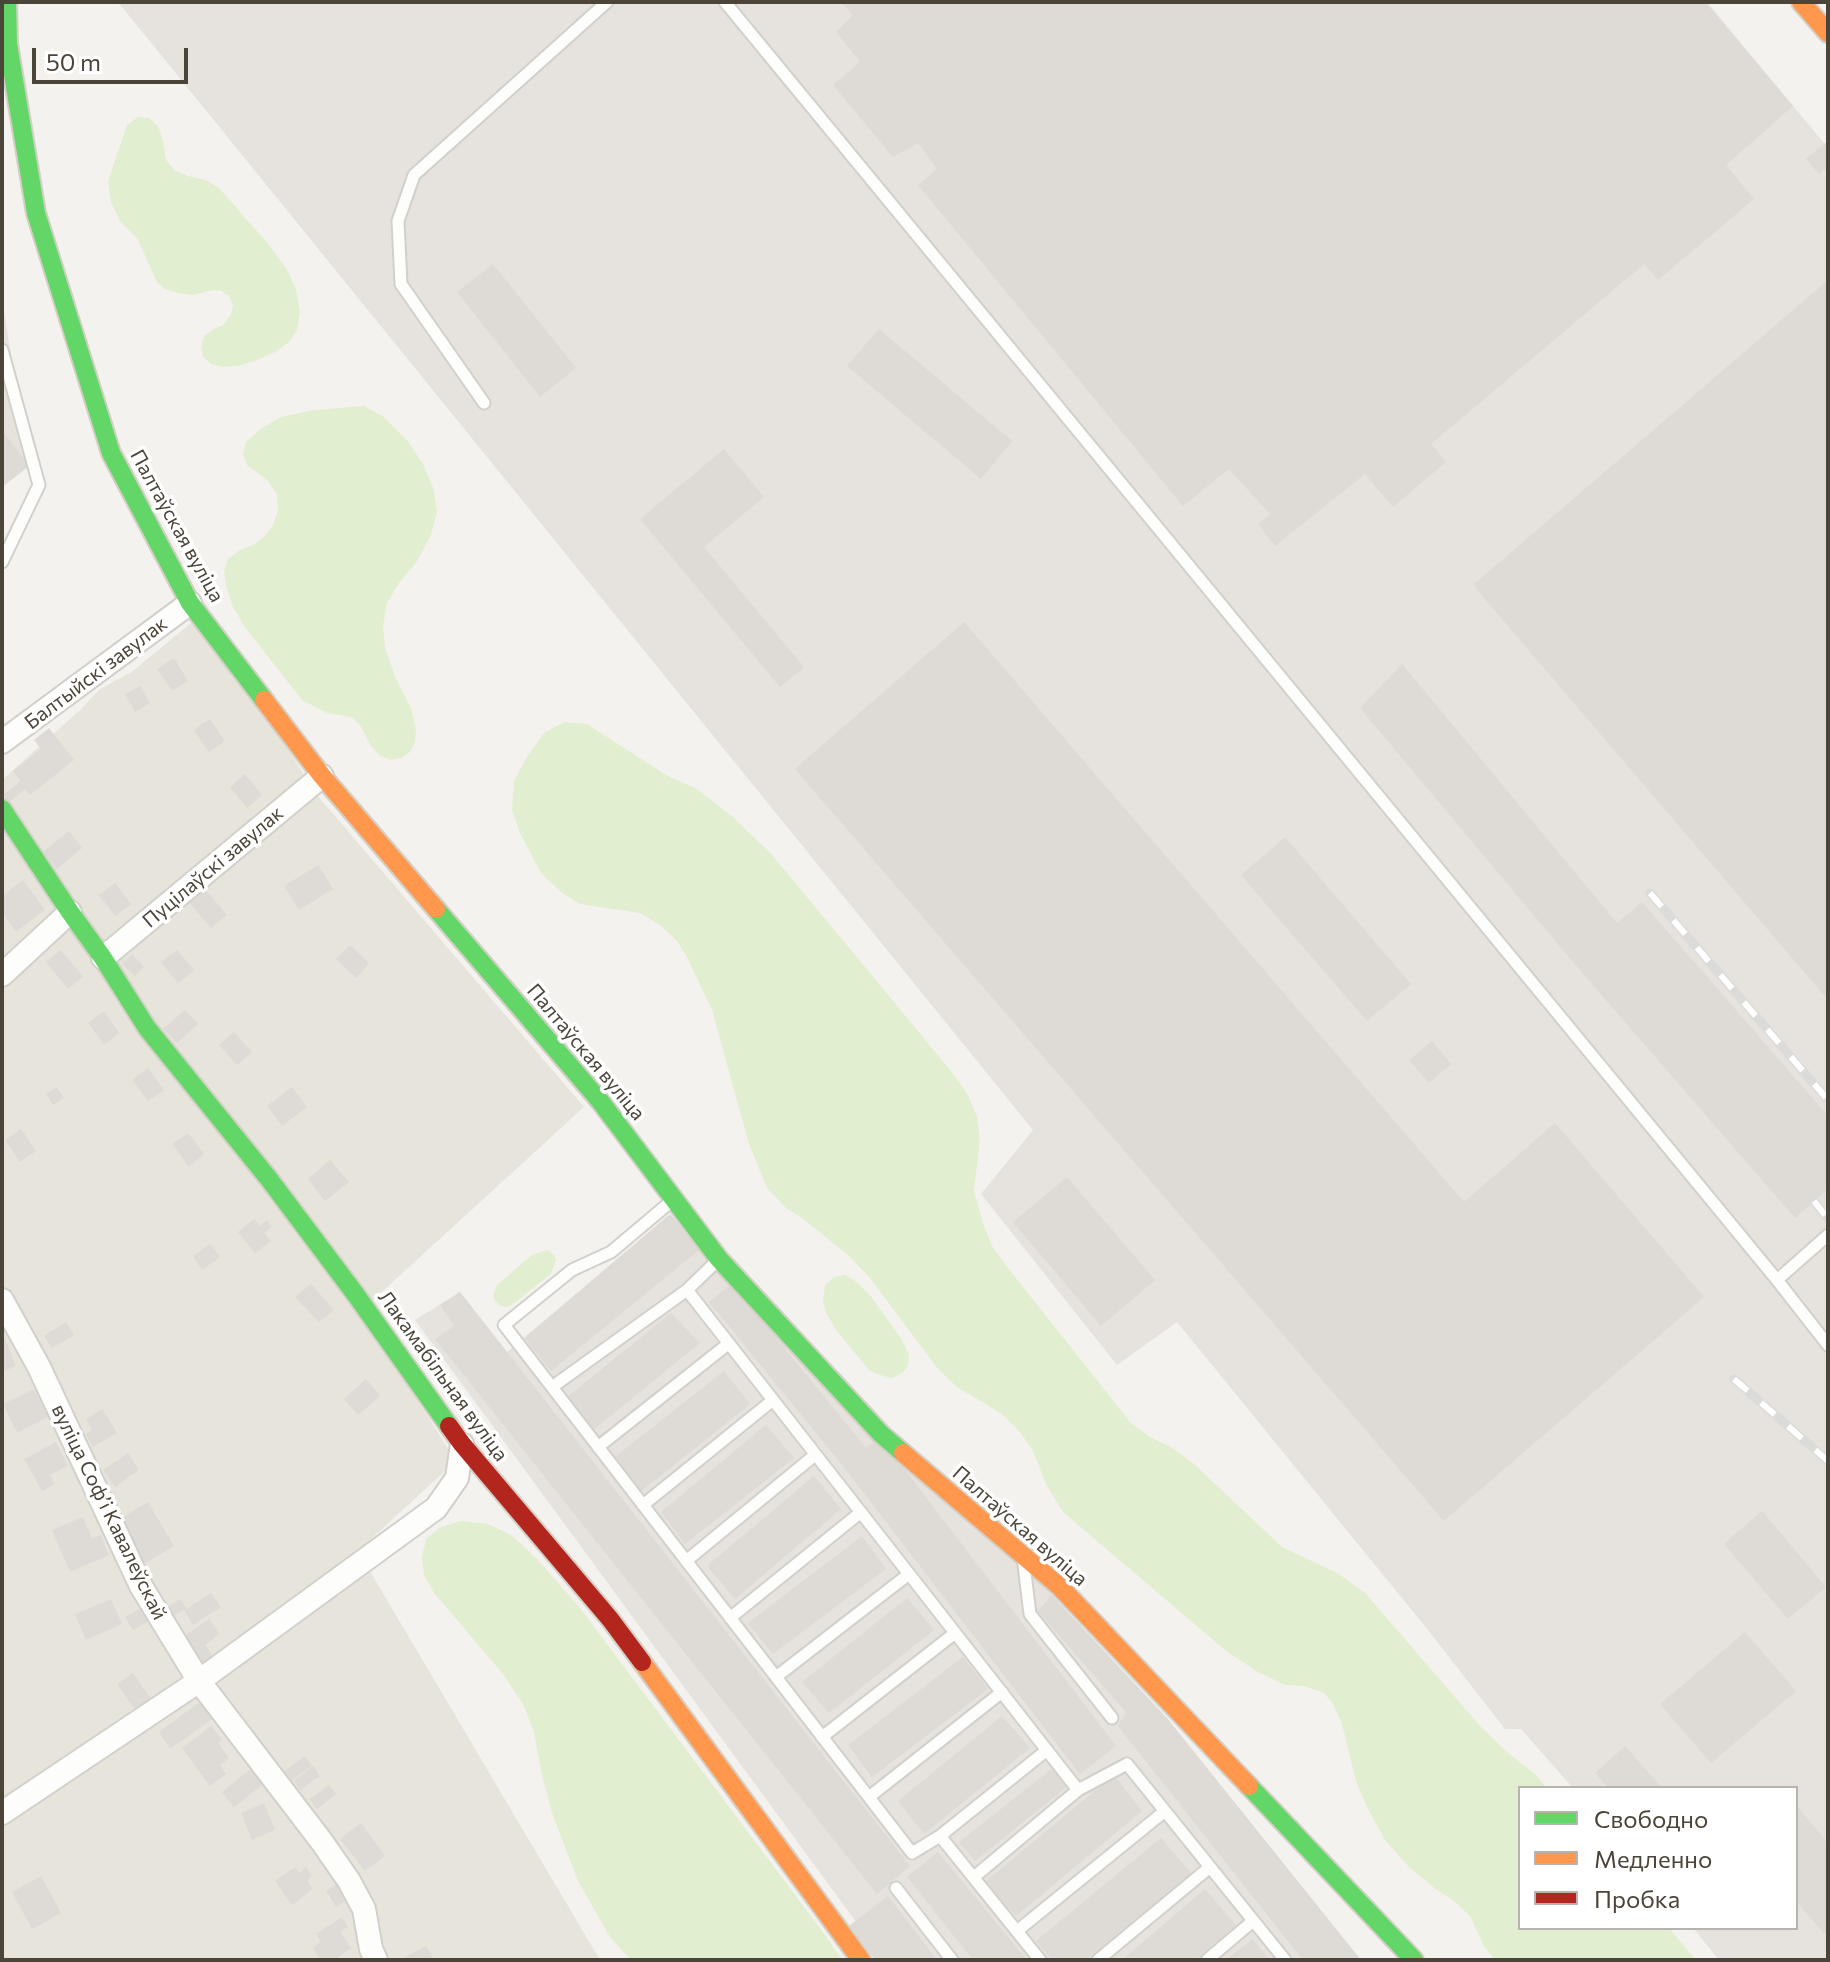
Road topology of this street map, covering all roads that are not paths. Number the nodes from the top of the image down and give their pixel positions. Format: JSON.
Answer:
{"nodes":[{"id":1,"x":7,"y":2,"type":"edge"},
{"id":2,"x":607,"y":2,"type":"edge"},
{"id":3,"x":725,"y":2,"type":"edge"},
{"id":4,"x":1801,"y":2,"type":"edge"},
{"id":5,"x":1828,"y":33,"type":"edge"},
{"id":6,"x":2,"y":350,"type":"edge"},
{"id":7,"x":484,"y":403,"type":"dead end"},
{"id":8,"x":2,"y":562,"type":"edge"},
{"id":9,"x":190,"y":603,"type":"junction"},
{"id":10,"x":2,"y":742,"type":"edge"},
{"id":11,"x":322,"y":776,"type":"junction"},
{"id":12,"x":2,"y":809,"type":"edge"},
{"id":13,"x":70,"y":912,"type":"junction"},
{"id":14,"x":103,"y":958,"type":"junction"},
{"id":15,"x":2,"y":975,"type":"edge"},
{"id":16,"x":674,"y":1199,"type":"junction"},
{"id":17,"x":1828,"y":1235,"type":"edge"},
{"id":18,"x":719,"y":1259,"type":"junction"},
{"id":19,"x":1777,"y":1280,"type":"junction"},
{"id":20,"x":687,"y":1290,"type":"junction"},
{"id":21,"x":2,"y":1300,"type":"edge"},
{"id":22,"x":728,"y":1344,"type":"junction"},
{"id":23,"x":1828,"y":1345,"type":"edge"},
{"id":24,"x":552,"y":1387,"type":"junction"},
{"id":25,"x":773,"y":1400,"type":"junction"},
{"id":26,"x":462,"y":1444,"type":"junction"},
{"id":27,"x":598,"y":1447,"type":"junction"},
{"id":28,"x":815,"y":1455,"type":"junction"},
{"id":29,"x":643,"y":1505,"type":"junction"},
{"id":30,"x":861,"y":1512,"type":"junction"},
{"id":31,"x":1023,"y":1556,"type":"junction"},
{"id":32,"x":686,"y":1561,"type":"junction"},
{"id":33,"x":909,"y":1574,"type":"junction"},
{"id":34,"x":730,"y":1618,"type":"junction"},
{"id":35,"x":955,"y":1633,"type":"junction"},
{"id":36,"x":776,"y":1677,"type":"junction"},
{"id":37,"x":199,"y":1681,"type":"junction"},
{"id":38,"x":1002,"y":1692,"type":"junction"},
{"id":39,"x":1112,"y":1718,"type":"dead end"},
{"id":40,"x":822,"y":1737,"type":"junction"},
{"id":41,"x":1047,"y":1750,"type":"junction"},
{"id":42,"x":1078,"y":1790,"type":"junction"},
{"id":43,"x":869,"y":1797,"type":"junction"},
{"id":44,"x":1165,"y":1811,"type":"junction"},
{"id":45,"x":2,"y":1813,"type":"edge"},
{"id":46,"x":940,"y":1836,"type":"junction"},
{"id":47,"x":1210,"y":1867,"type":"junction"},
{"id":48,"x":974,"y":1877,"type":"junction"},
{"id":49,"x":896,"y":1888,"type":"dead end"},
{"id":50,"x":1253,"y":1921,"type":"junction"},
{"id":51,"x":1017,"y":1931,"type":"junction"},
{"id":52,"x":376,"y":1960,"type":"edge"},
{"id":53,"x":861,"y":1960,"type":"edge"},
{"id":54,"x":952,"y":1960,"type":"edge"},
{"id":55,"x":1040,"y":1960,"type":"edge"},
{"id":56,"x":1098,"y":1960,"type":"edge"},
{"id":57,"x":1207,"y":1960,"type":"edge"},
{"id":58,"x":1285,"y":1960,"type":"edge"},
{"id":59,"x":1414,"y":1960,"type":"edge"}],
"edges":[{"from":1,"to":9,"type":"street","name":"Палтаўская вуліца"},
{"from":2,"to":7,"type":"lane"},
{"from":3,"to":19,"type":"lane"},
{"from":4,"to":5,"type":"street"},
{"from":6,"to":8,"type":"lane"},
{"from":9,"to":10,"type":"street","name":"Балтыйскі завулак"},
{"from":9,"to":11,"type":"street","name":"Палтаўская вуліца"},
{"from":11,"to":14,"type":"street","name":"Пуцілаўскі завулак"},
{"from":11,"to":16,"type":"street","name":"Палтаўская вуліца"},
{"from":12,"to":13,"type":"street","name":"Лакамабільная вуліца"},
{"from":13,"to":14,"type":"street","name":"Лакамабільная вуліца"},
{"from":13,"to":15,"type":"street"},
{"from":14,"to":26,"type":"street","name":"Лакамабільная вуліца"},
{"from":16,"to":18,"type":"street","name":"Палтаўская вуліца"},
{"from":16,"to":24,"type":"lane"},
{"from":17,"to":19,"type":"lane"},
{"from":18,"to":20,"type":"lane"},
{"from":18,"to":31,"type":"street","name":"Палтаўская вуліца"},
{"from":19,"to":23,"type":"lane"},
{"from":20,"to":22,"type":"lane"},
{"from":20,"to":24,"type":"lane"},
{"from":21,"to":37,"type":"street","name":"вуліца Софʼі Кавалеўскай"},
{"from":22,"to":25,"type":"lane"},
{"from":22,"to":27,"type":"lane"},
{"from":24,"to":27,"type":"lane"},
{"from":25,"to":28,"type":"lane"},
{"from":25,"to":29,"type":"lane"},
{"from":26,"to":37,"type":"street"},
{"from":26,"to":53,"type":"street","name":"Лакамабільная вуліца"},
{"from":27,"to":29,"type":"lane"},
{"from":28,"to":30,"type":"lane"},
{"from":28,"to":32,"type":"lane"},
{"from":29,"to":32,"type":"lane"},
{"from":30,"to":33,"type":"lane"},
{"from":30,"to":34,"type":"lane"},
{"from":31,"to":39,"type":"lane"},
{"from":31,"to":59,"type":"street","name":"Палтаўская вуліца"},
{"from":32,"to":34,"type":"lane"},
{"from":33,"to":35,"type":"lane"},
{"from":33,"to":36,"type":"lane"},
{"from":34,"to":36,"type":"lane"},
{"from":35,"to":38,"type":"lane"},
{"from":35,"to":40,"type":"lane"},
{"from":36,"to":40,"type":"lane"},
{"from":37,"to":45,"type":"street"},
{"from":37,"to":52,"type":"street","name":"вуліца Софʼі Кавалеўскай"},
{"from":38,"to":41,"type":"lane"},
{"from":38,"to":43,"type":"lane"},
{"from":40,"to":43,"type":"lane"},
{"from":41,"to":42,"type":"lane"},
{"from":41,"to":46,"type":"lane"},
{"from":42,"to":44,"type":"lane"},
{"from":42,"to":48,"type":"lane"},
{"from":43,"to":46,"type":"lane"},
{"from":44,"to":47,"type":"lane"},
{"from":44,"to":51,"type":"lane"},
{"from":46,"to":48,"type":"lane"},
{"from":47,"to":50,"type":"lane"},
{"from":47,"to":56,"type":"lane"},
{"from":48,"to":51,"type":"lane"},
{"from":49,"to":54,"type":"lane"},
{"from":50,"to":57,"type":"lane"},
{"from":50,"to":58,"type":"lane"},
{"from":51,"to":55,"type":"lane"}]}
